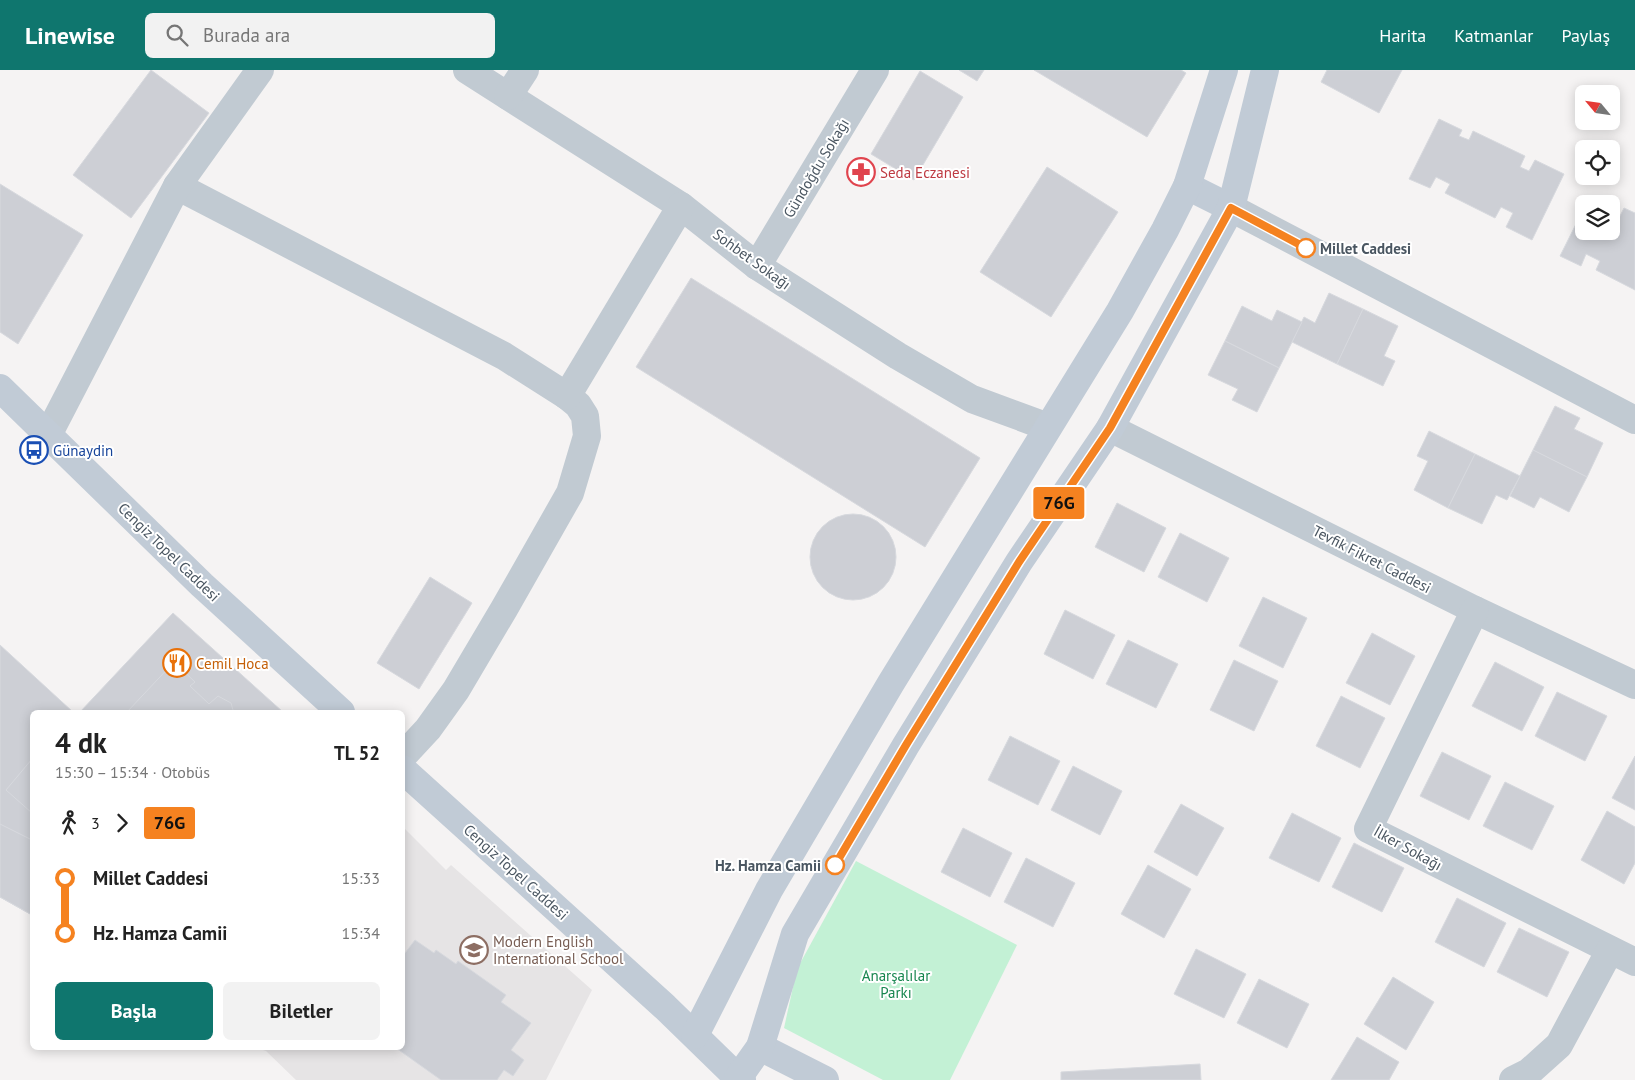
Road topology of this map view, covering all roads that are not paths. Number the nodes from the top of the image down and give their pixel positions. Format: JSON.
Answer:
{"nodes":[{"id":1,"x":260,"y":70,"type":"edge"},
{"id":2,"x":467,"y":70,"type":"edge"},
{"id":3,"x":525,"y":70,"type":"edge"},
{"id":4,"x":875,"y":70,"type":"edge"},
{"id":5,"x":1224,"y":70,"type":"edge"},
{"id":6,"x":1265,"y":70,"type":"edge"},
{"id":7,"x":508,"y":96,"type":"junction"},
{"id":8,"x":177,"y":186,"type":"junction"},
{"id":9,"x":1187,"y":186,"type":"junction"},
{"id":10,"x":681,"y":206,"type":"junction"},
{"id":11,"x":1231,"y":208,"type":"junction"},
{"id":12,"x":757,"y":266,"type":"junction"},
{"id":13,"x":0,"y":388,"type":"edge"},
{"id":14,"x":567,"y":396,"type":"junction"},
{"id":15,"x":1635,"y":420,"type":"edge"},
{"id":16,"x":1048,"y":427,"type":"junction"},
{"id":17,"x":1110,"y":428,"type":"junction"},
{"id":18,"x":48,"y":436,"type":"junction"},
{"id":19,"x":1475,"y":610,"type":"junction"},
{"id":20,"x":1635,"y":685,"type":"edge"},
{"id":21,"x":339,"y":710,"type":"edge"},
{"id":22,"x":405,"y":755,"type":"edge"},
{"id":23,"x":405,"y":772,"type":"edge"},
{"id":24,"x":1610,"y":950,"type":"junction"},
{"id":25,"x":1635,"y":962,"type":"edge"},
{"id":26,"x":695,"y":1035,"type":"junction"},
{"id":27,"x":760,"y":1047,"type":"junction"},
{"id":28,"x":739,"y":1079,"type":"edge"},
{"id":29,"x":825,"y":1080,"type":"edge"},
{"id":30,"x":1513,"y":1080,"type":"edge"}],
"edges":[{"from":1,"to":8,"type":"street"},
{"from":2,"to":7,"type":"street","name":"Sohbet Sokağı"},
{"from":3,"to":7,"type":"street"},
{"from":4,"to":12,"type":"street","name":"Gündoğdu Sokağı"},
{"from":5,"to":9,"type":"street"},
{"from":6,"to":11,"type":"street"},
{"from":7,"to":10,"type":"street","name":"Sohbet Sokağı"},
{"from":8,"to":14,"type":"street"},
{"from":8,"to":18,"type":"street"},
{"from":9,"to":11,"type":"street"},
{"from":9,"to":16,"type":"street"},
{"from":10,"to":12,"type":"street","name":"Sohbet Sokağı"},
{"from":10,"to":14,"type":"street"},
{"from":11,"to":15,"type":"street"},
{"from":11,"to":17,"type":"street"},
{"from":12,"to":16,"type":"street","name":"Sohbet Sokağı"},
{"from":13,"to":18,"type":"street","name":"Cengiz Topel Caddesi"},
{"from":14,"to":22,"type":"street"},
{"from":16,"to":26,"type":"street"},
{"from":17,"to":19,"type":"street","name":"Tevfik Fikret Caddesi"},
{"from":17,"to":27,"type":"street"},
{"from":18,"to":21,"type":"street","name":"Cengiz Topel Caddesi"},
{"from":19,"to":20,"type":"street","name":"Tevfik Fikret Caddesi"},
{"from":19,"to":24,"type":"street","name":"İlker Sokağı"},
{"from":23,"to":26,"type":"street","name":"Cengiz Topel Caddesi"},
{"from":24,"to":25,"type":"street","name":"İlker Sokağı"},
{"from":24,"to":30,"type":"street"},
{"from":26,"to":28,"type":"street","name":"Cengiz Topel Caddesi"},
{"from":27,"to":28,"type":"street"},
{"from":27,"to":29,"type":"street"}]}
